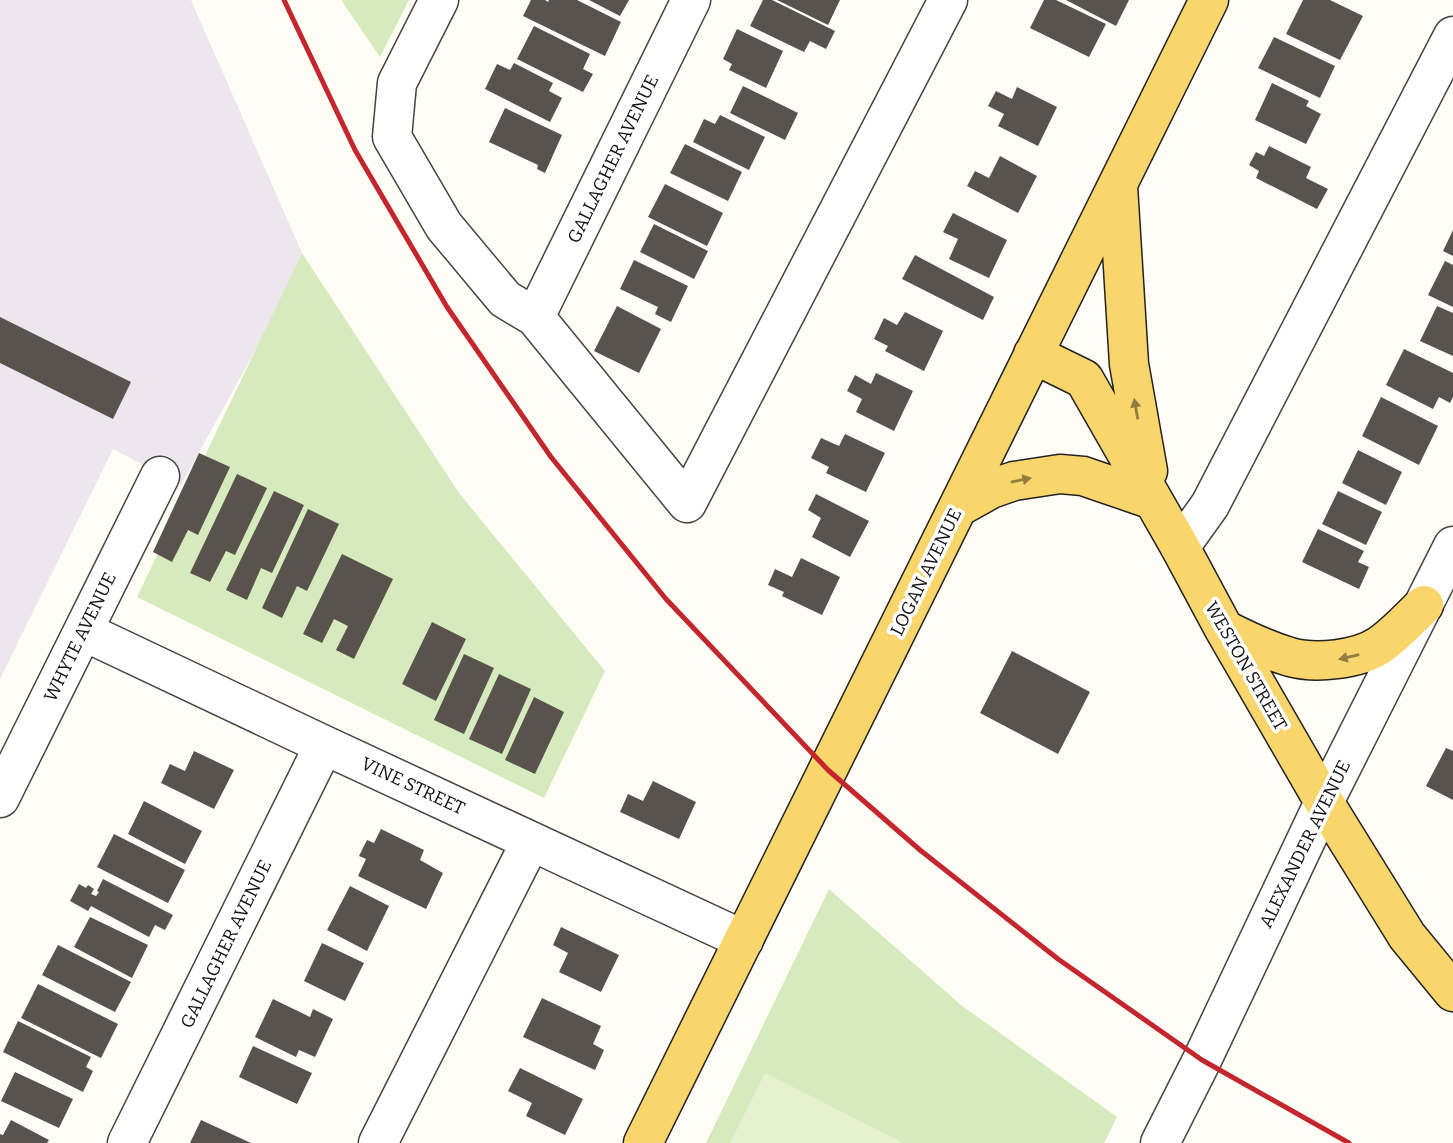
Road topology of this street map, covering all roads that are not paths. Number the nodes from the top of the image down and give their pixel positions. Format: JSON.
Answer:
{"nodes":[{"id":1,"x":439,"y":0,"type":"edge"},
{"id":2,"x":691,"y":0,"type":"edge"},
{"id":3,"x":948,"y":0,"type":"edge"},
{"id":4,"x":1209,"y":0,"type":"edge"},
{"id":5,"x":1453,"y":36,"type":"edge"},
{"id":6,"x":1118,"y":183,"type":"junction"},
{"id":7,"x":536,"y":317,"type":"junction"},
{"id":8,"x":1033,"y":354,"type":"junction"},
{"id":9,"x":160,"y":476,"type":"dead end"},
{"id":10,"x":1153,"y":500,"type":"junction"},
{"id":11,"x":959,"y":506,"type":"junction"},
{"id":12,"x":1453,"y":546,"type":"edge"},
{"id":13,"x":1180,"y":547,"type":"junction"},
{"id":14,"x":1424,"y":605,"type":"junction"},
{"id":15,"x":1224,"y":629,"type":"junction"},
{"id":16,"x":83,"y":631,"type":"junction"},
{"id":17,"x":324,"y":745,"type":"junction"},
{"id":18,"x":0,"y":798,"type":"edge"},
{"id":19,"x":1324,"y":802,"type":"junction"},
{"id":20,"x":531,"y":841,"type":"junction"},
{"id":21,"x":744,"y":940,"type":"junction"},
{"id":22,"x":1453,"y":992,"type":"edge"},
{"id":23,"x":127,"y":1143,"type":"edge"},
{"id":24,"x":378,"y":1143,"type":"edge"},
{"id":25,"x":643,"y":1143,"type":"edge"},
{"id":26,"x":1160,"y":1143,"type":"edge"}],
"edges":[{"from":1,"to":7,"type":"street"},
{"from":2,"to":7,"type":"street","name":"GALLAGHER AVENUE"},
{"from":3,"to":7,"type":"street"},
{"from":4,"to":6,"type":"main road","name":"LOGAN AVENUE"},
{"from":5,"to":13,"type":"street"},
{"from":6,"to":8,"type":"main road","name":"LOGAN AVENUE"},
{"from":10,"to":6,"type":"main road","one_way":true},
{"from":8,"to":10,"type":"main road","name":"WESTON STREET"},
{"from":8,"to":11,"type":"main road","name":"LOGAN AVENUE"},
{"from":9,"to":16,"type":"street","name":"WHYTE AVENUE"},
{"from":11,"to":10,"type":"main road","one_way":true},
{"from":10,"to":13,"type":"main road","name":"WESTON STREET"},
{"from":11,"to":21,"type":"main road","name":"LOGAN AVENUE"},
{"from":12,"to":14,"type":"street","name":"ALEXANDER AVENUE"},
{"from":13,"to":15,"type":"main road","name":"WESTON STREET"},
{"from":14,"to":15,"type":"main road","one_way":true},
{"from":14,"to":19,"type":"street","name":"ALEXANDER AVENUE"},
{"from":15,"to":19,"type":"main road","name":"WESTON STREET"},
{"from":16,"to":17,"type":"street","name":"VINE STREET"},
{"from":16,"to":18,"type":"street","name":"WHYTE AVENUE"},
{"from":17,"to":20,"type":"street","name":"VINE STREET"},
{"from":17,"to":23,"type":"street","name":"GALLAGHER AVENUE"},
{"from":19,"to":22,"type":"main road","name":"WESTON STREET"},
{"from":19,"to":26,"type":"street","name":"ALEXANDER AVENUE"},
{"from":20,"to":21,"type":"street","name":"VINE STREET"},
{"from":20,"to":24,"type":"street"},
{"from":21,"to":25,"type":"main road","name":"LOGAN AVENUE"}]}
